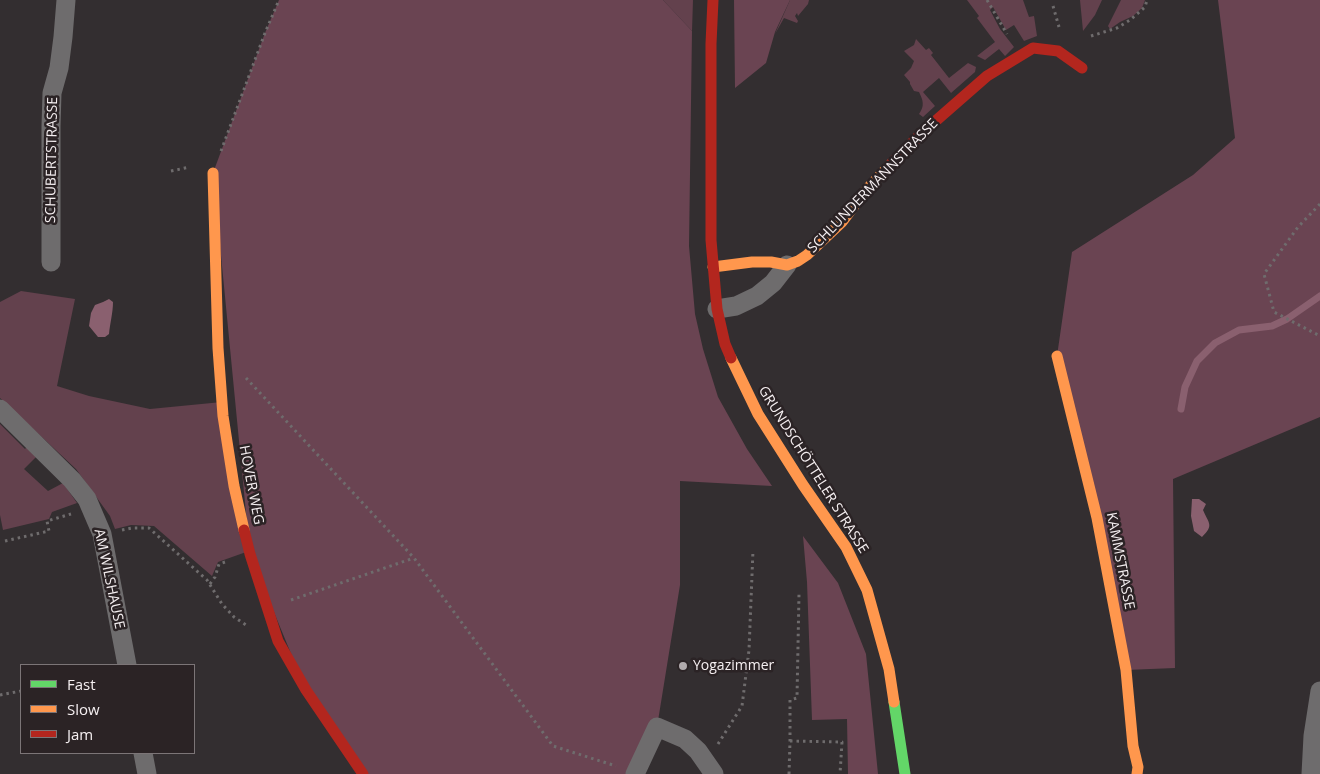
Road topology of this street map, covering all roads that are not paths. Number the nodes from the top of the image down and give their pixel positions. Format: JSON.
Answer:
{"nodes":[{"id":1,"x":66,"y":0,"type":"edge"},
{"id":2,"x":713,"y":0,"type":"edge"},
{"id":3,"x":1082,"y":68,"type":"dead end"},
{"id":4,"x":213,"y":173,"type":"road end"},
{"id":5,"x":51,"y":262,"type":"dead end"},
{"id":6,"x":787,"y":265,"type":"junction"},
{"id":7,"x":713,"y":267,"type":"junction"},
{"id":8,"x":717,"y":309,"type":"junction"},
{"id":9,"x":1057,"y":356,"type":"dead end"},
{"id":10,"x":0,"y":409,"type":"edge"},
{"id":11,"x":127,"y":664,"type":"edge"},
{"id":12,"x":1320,"y":691,"type":"edge"},
{"id":13,"x":142,"y":754,"type":"edge"},
{"id":14,"x":707,"y":770,"type":"edge"},
{"id":15,"x":635,"y":773,"type":"edge"},
{"id":16,"x":146,"y":774,"type":"edge"},
{"id":17,"x":363,"y":774,"type":"edge"},
{"id":18,"x":905,"y":774,"type":"edge"},
{"id":19,"x":1137,"y":774,"type":"edge"},
{"id":20,"x":1311,"y":774,"type":"edge"}],
"edges":[{"from":1,"to":5,"type":"street","name":"SCHUBERTSTRASSE"},
{"from":2,"to":7,"type":"street","name":"GRUNDSCHÖTTELER STRASSE"},
{"from":3,"to":6,"type":"street","name":"SCHLUNDERMANNSTRASSE"},
{"from":4,"to":17,"type":"street","name":"HOVER WEG"},
{"from":6,"to":7,"type":"street"},
{"from":6,"to":8,"type":"street","name":"SCHLUNDERMANNSTRASSE"},
{"from":7,"to":8,"type":"street","name":"GRUNDSCHÖTTELER STRASSE"},
{"from":8,"to":18,"type":"street","name":"GRUNDSCHÖTTELER STRASSE"},
{"from":9,"to":19,"type":"street","name":"KAMMSTRASSE"},
{"from":10,"to":11,"type":"street","name":"AM WILSHAUSE"},
{"from":12,"to":20,"type":"street"},
{"from":13,"to":16,"type":"street"},
{"from":14,"to":15,"type":"street"}]}
